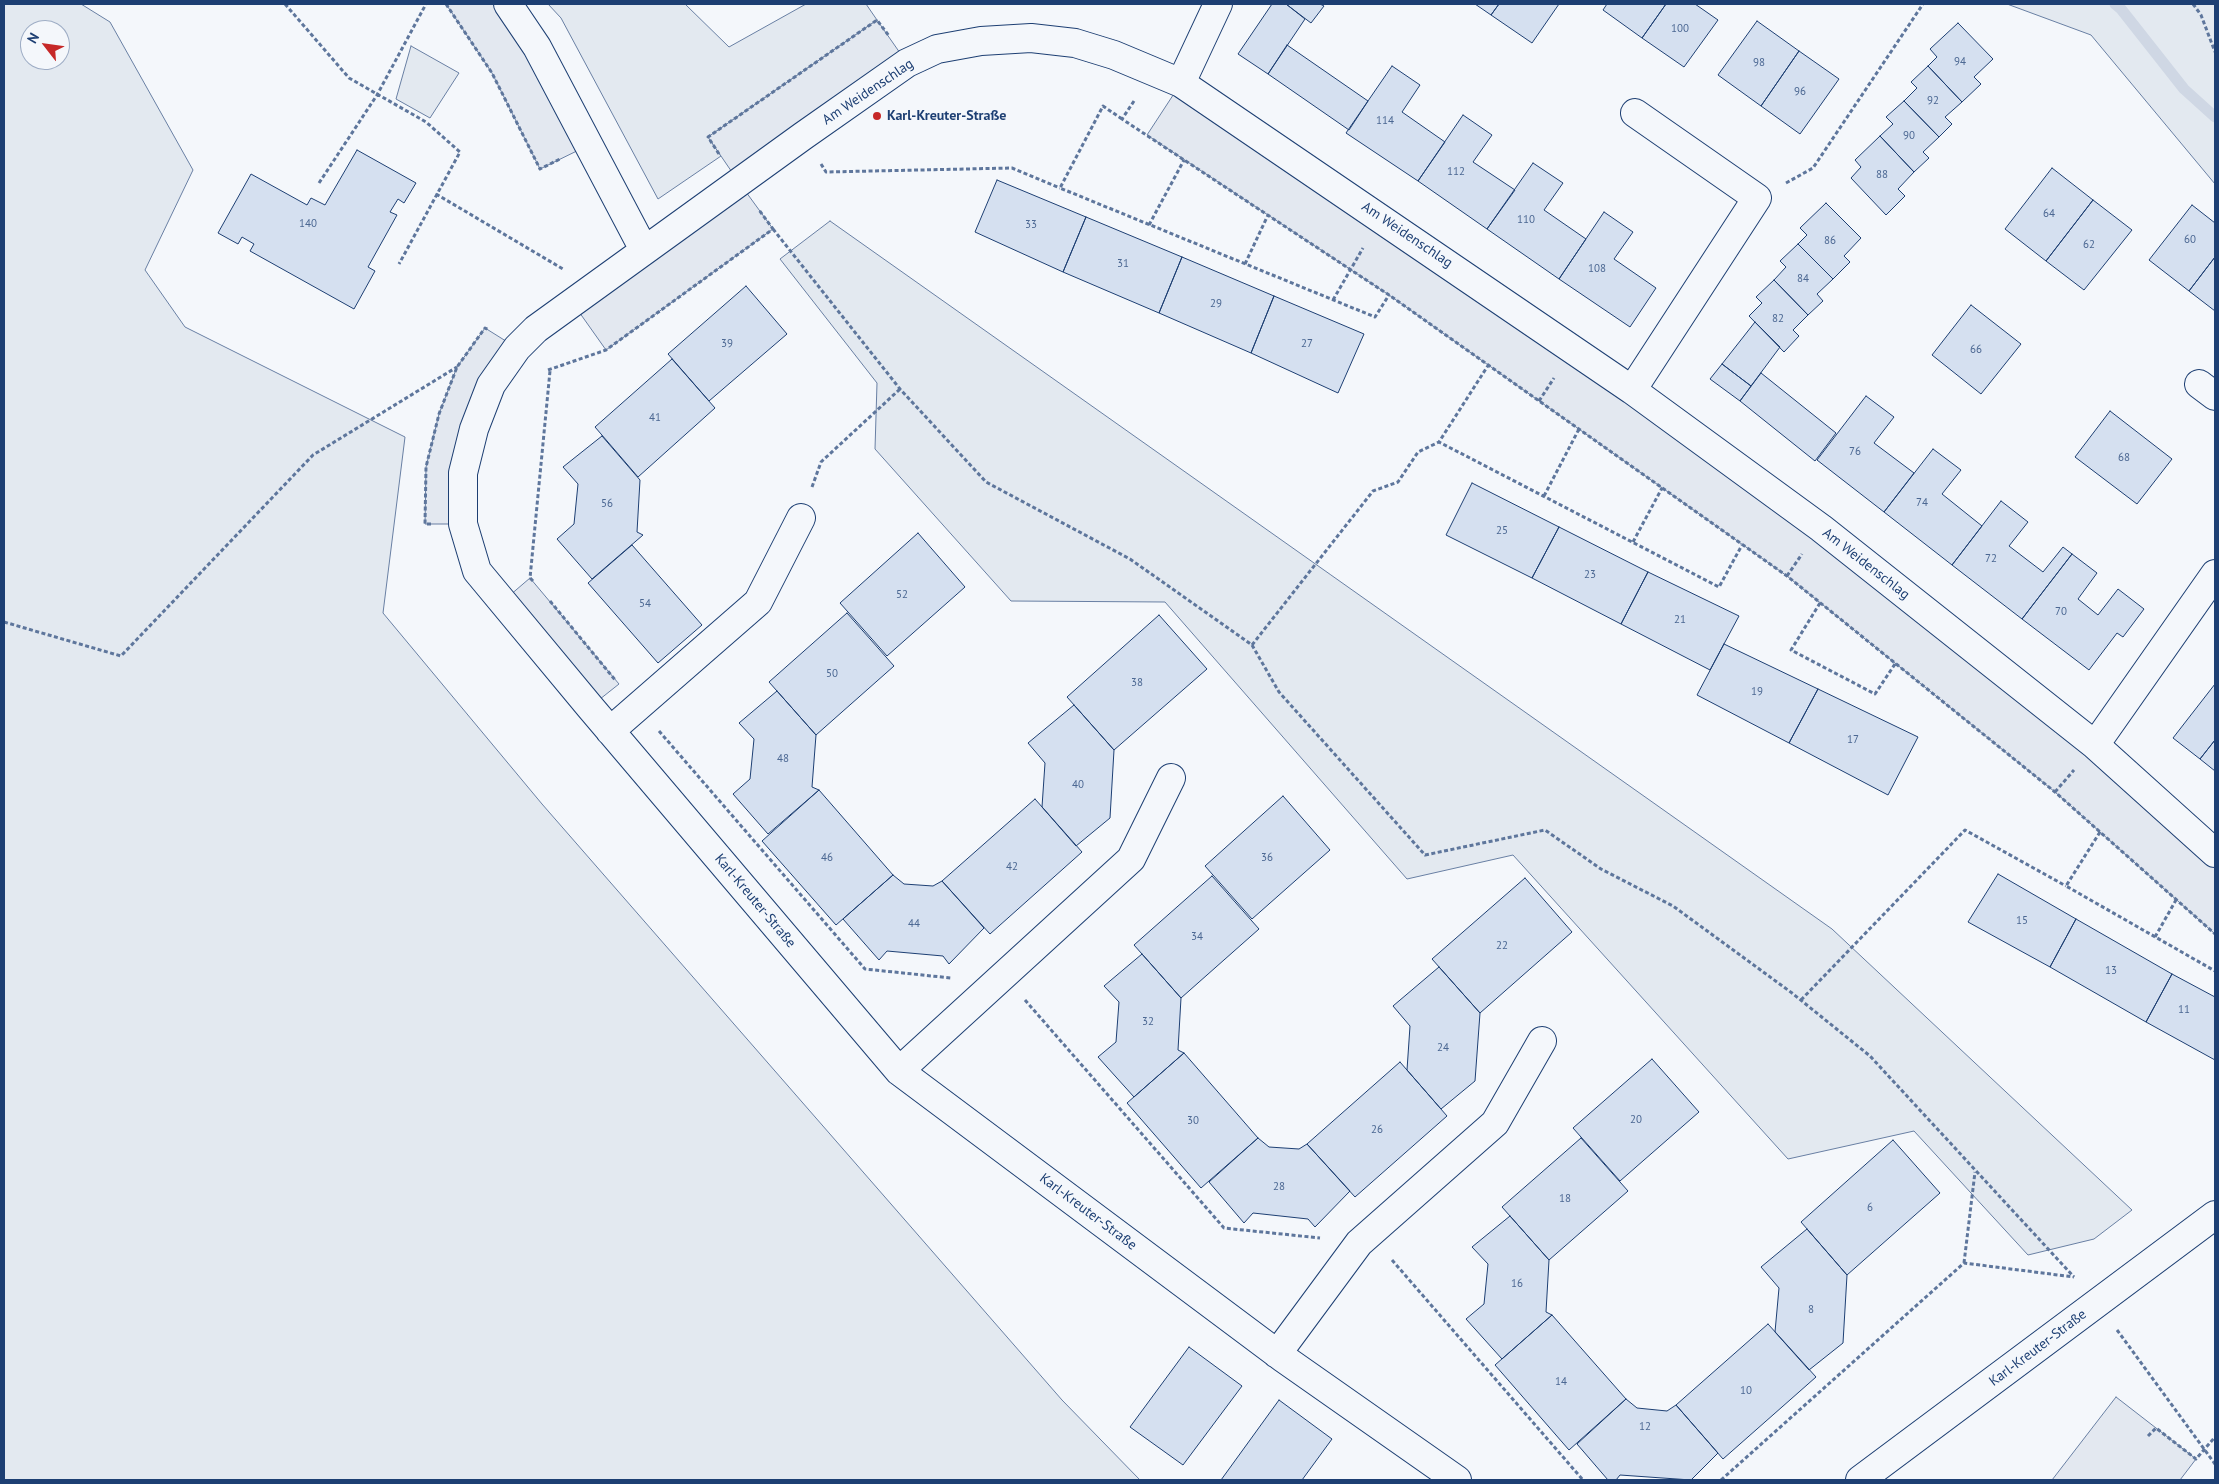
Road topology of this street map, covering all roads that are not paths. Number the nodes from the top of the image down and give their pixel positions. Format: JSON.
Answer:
{"nodes":[{"id":1,"x":508,"y":4,"type":"edge"},
{"id":2,"x":1218,"y":4,"type":"edge"},
{"id":3,"x":1181,"y":83,"type":"junction"},
{"id":4,"x":1635,"y":113,"type":"dead end"},
{"id":5,"x":644,"y":250,"type":"junction"},
{"id":6,"x":516,"y":348,"type":"joint"},
{"id":7,"x":1632,"y":390,"type":"junction"},
{"id":8,"x":801,"y":518,"type":"dead end"},
{"id":9,"x":2215,"y":574,"type":"edge"},
{"id":10,"x":610,"y":731,"type":"junction"},
{"id":11,"x":2095,"y":746,"type":"junction"},
{"id":12,"x":1171,"y":778,"type":"dead end"},
{"id":13,"x":2215,"y":853,"type":"edge"},
{"id":14,"x":1542,"y":1041,"type":"dead end"},
{"id":15,"x":899,"y":1071,"type":"junction"},
{"id":16,"x":2215,"y":1215,"type":"edge"},
{"id":17,"x":1277,"y":1354,"type":"junction"},
{"id":18,"x":1457,"y":1480,"type":"edge"},
{"id":19,"x":1860,"y":1480,"type":"edge"}],
"edges":[{"from":1,"to":5,"type":"street"},
{"from":2,"to":3,"type":"street"},
{"from":3,"to":5,"type":"street","name":"Am Weidenschlag"},
{"from":3,"to":7,"type":"street","name":"Am Weidenschlag"},
{"from":4,"to":7,"type":"street"},
{"from":5,"to":6,"type":"street","name":"Am Weidenschlag"},
{"from":6,"to":10,"type":"street","name":"Karl-Kreuter-Straße"},
{"from":7,"to":11,"type":"street","name":"Am Weidenschlag"},
{"from":8,"to":10,"type":"street"},
{"from":9,"to":11,"type":"street"},
{"from":10,"to":15,"type":"street","name":"Karl-Kreuter-Straße"},
{"from":11,"to":13,"type":"street","name":"Am Weidenschlag"},
{"from":12,"to":15,"type":"street"},
{"from":14,"to":17,"type":"street"},
{"from":15,"to":17,"type":"street","name":"Karl-Kreuter-Straße"},
{"from":16,"to":19,"type":"street","name":"Karl-Kreuter-Straße"},
{"from":17,"to":18,"type":"street","name":"Karl-Kreuter-Straße"}]}
